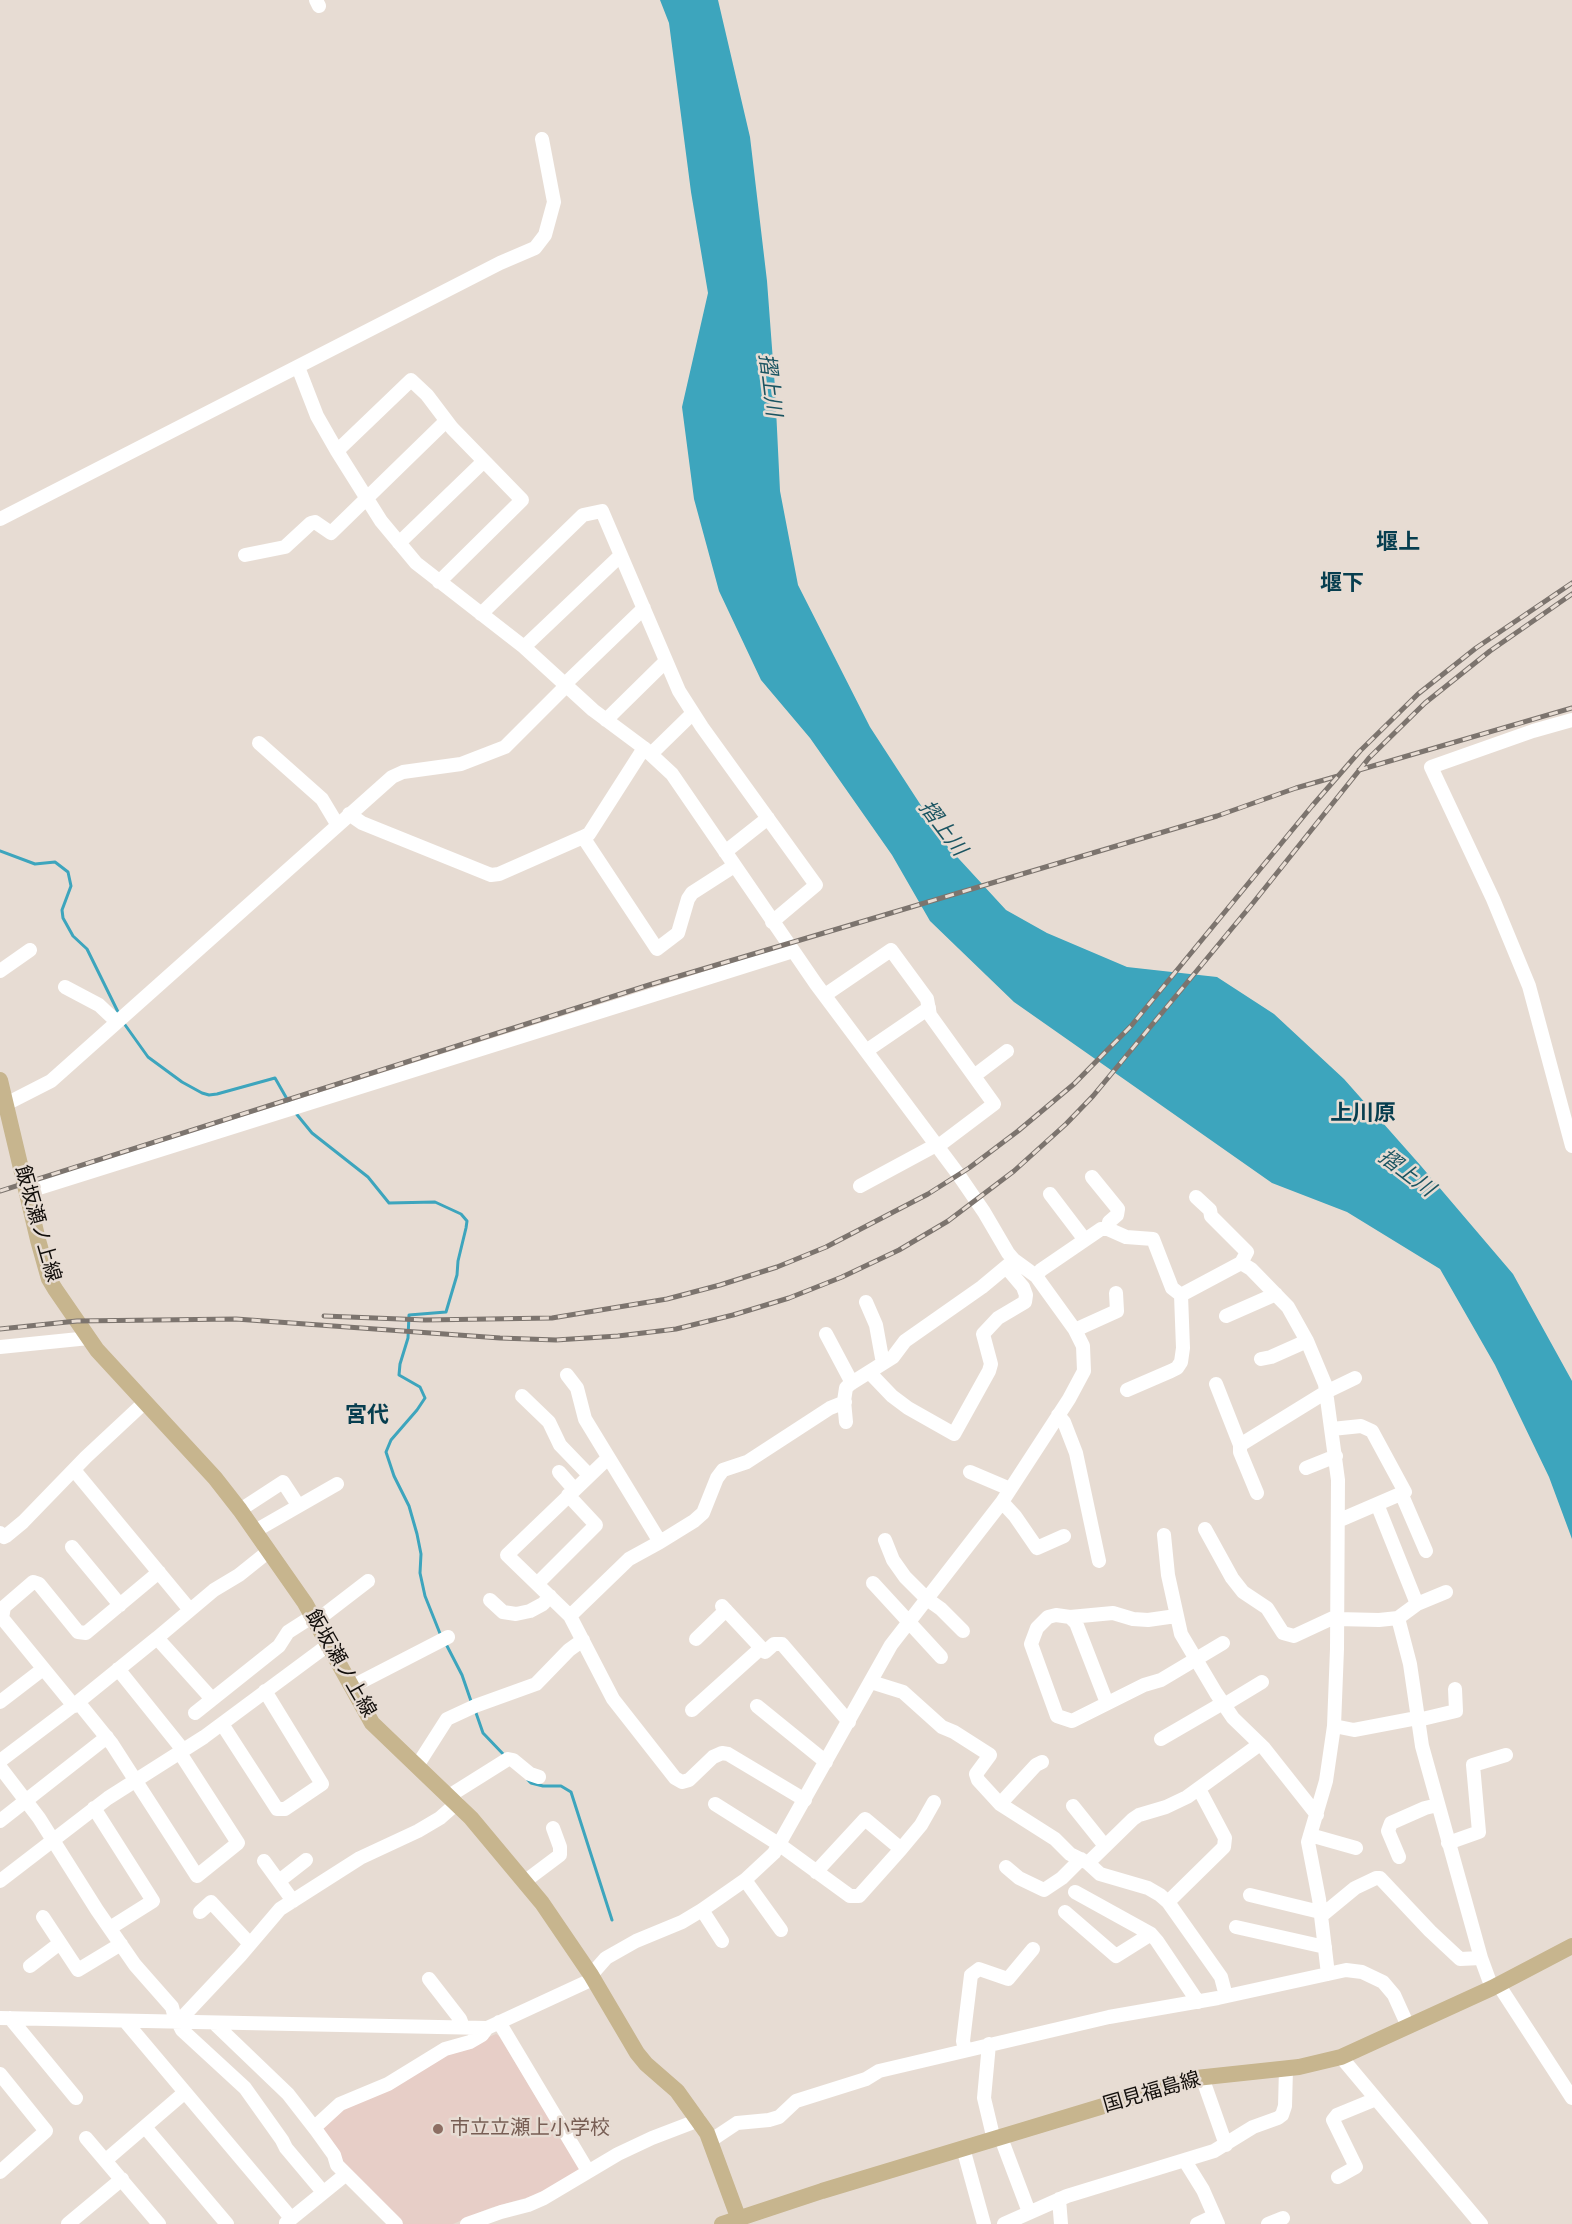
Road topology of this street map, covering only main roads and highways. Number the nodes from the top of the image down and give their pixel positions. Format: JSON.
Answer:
{"nodes":[{"id":1,"x":0,"y":1080,"type":"edge"},
{"id":2,"x":3,"y":1106,"type":"edge"},
{"id":3,"x":1572,"y":1946,"type":"edge"},
{"id":4,"x":739,"y":2221,"type":"edge"},
{"id":5,"x":722,"y":2224,"type":"edge"}],
"edges":[{"from":1,"to":2,"type":"main road","name":"飯坂瀬ノ上線"},
{"from":2,"to":4,"type":"main road","name":"飯坂瀬ノ上線"},
{"from":3,"to":4,"type":"main road","name":"国見福島線"},
{"from":4,"to":5,"type":"main road","name":"国見福島線"}]}
